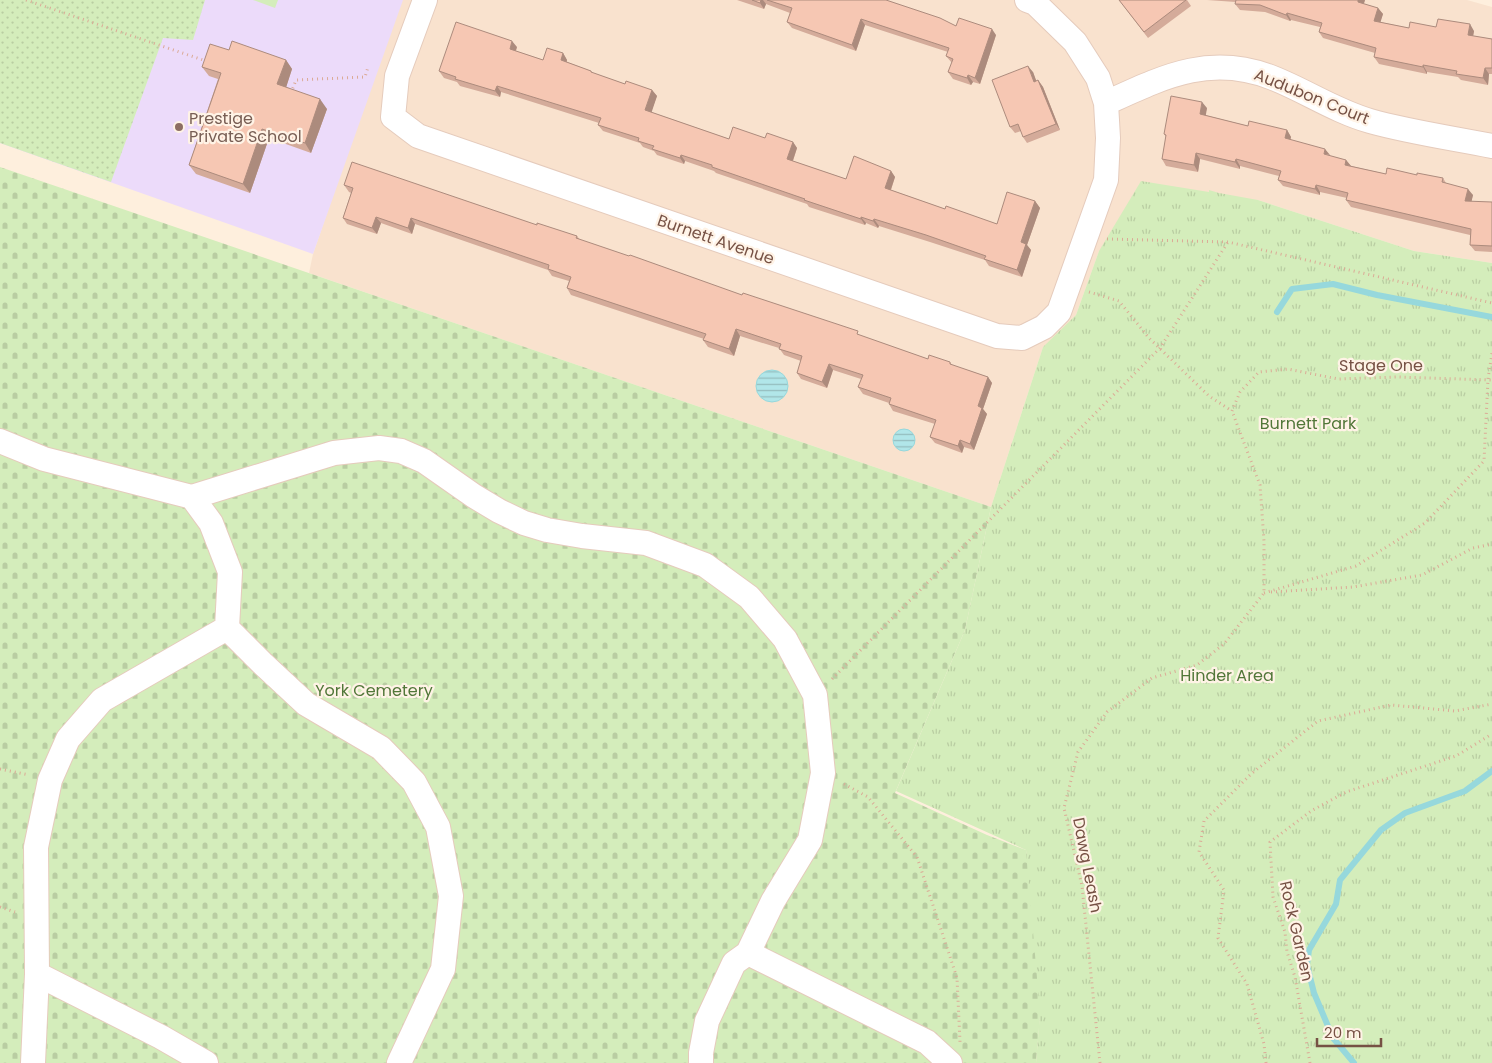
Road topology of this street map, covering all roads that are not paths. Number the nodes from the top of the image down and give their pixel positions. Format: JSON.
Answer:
{"nodes":[{"id":1,"x":425,"y":0,"type":"edge"},
{"id":2,"x":1027,"y":0,"type":"edge"},
{"id":3,"x":1106,"y":102,"type":"junction"},
{"id":4,"x":1492,"y":146,"type":"edge"},
{"id":5,"x":0,"y":441,"type":"edge"},
{"id":6,"x":192,"y":497,"type":"junction"},
{"id":7,"x":227,"y":628,"type":"junction"},
{"id":8,"x":748,"y":953,"type":"junction"},
{"id":9,"x":36,"y":974,"type":"junction"},
{"id":10,"x":955,"y":1054,"type":"edge"},
{"id":11,"x":32,"y":1063,"type":"edge"},
{"id":12,"x":206,"y":1063,"type":"edge"},
{"id":13,"x":399,"y":1063,"type":"edge"},
{"id":14,"x":701,"y":1063,"type":"edge"}],
"edges":[{"from":1,"to":3,"type":"street","name":"Burnett Avenue"},
{"from":2,"to":3,"type":"street"},
{"from":3,"to":4,"type":"street","name":"Audubon Court"},
{"from":5,"to":6,"type":"street"},
{"from":6,"to":7,"type":"street"},
{"from":6,"to":8,"type":"street"},
{"from":7,"to":9,"type":"street"},
{"from":7,"to":13,"type":"street"},
{"from":8,"to":10,"type":"street"},
{"from":8,"to":14,"type":"street"},
{"from":9,"to":11,"type":"street"},
{"from":9,"to":12,"type":"street"}]}
